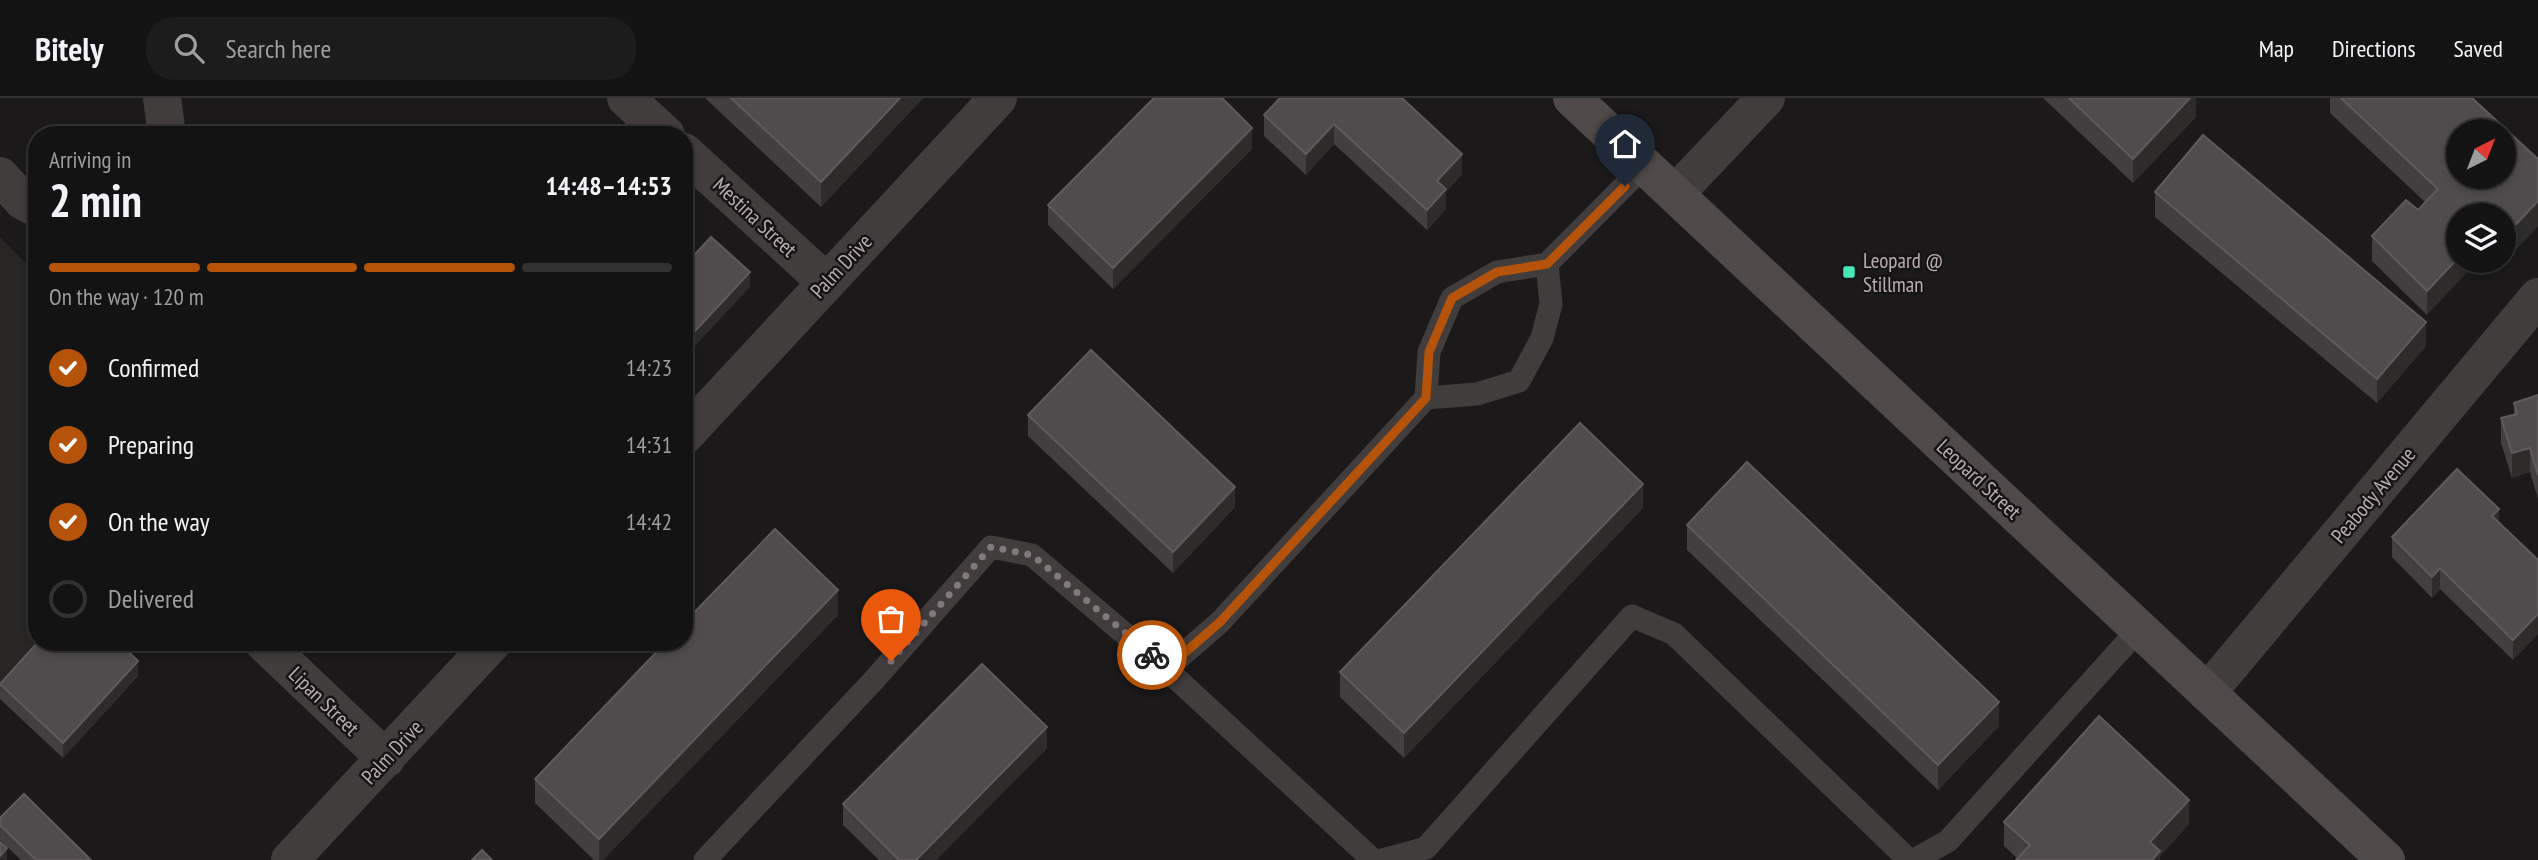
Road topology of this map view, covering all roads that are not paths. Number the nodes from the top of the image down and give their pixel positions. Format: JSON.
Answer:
{"nodes":[{"id":1,"x":162,"y":98,"type":"edge"},
{"id":2,"x":626,"y":98,"type":"edge"},
{"id":3,"x":998,"y":98,"type":"edge"},
{"id":4,"x":1572,"y":98,"type":"edge"},
{"id":5,"x":1766,"y":98,"type":"edge"},
{"id":6,"x":166,"y":126,"type":"edge"},
{"id":7,"x":656,"y":126,"type":"edge"},
{"id":8,"x":693,"y":160,"type":"edge"},
{"id":9,"x":1644,"y":166,"type":"junction"},
{"id":10,"x":0,"y":176,"type":"edge"},
{"id":11,"x":1675,"y":194,"type":"junction"},
{"id":12,"x":28,"y":204,"type":"edge"},
{"id":13,"x":1547,"y":264,"type":"junction"},
{"id":14,"x":826,"y":282,"type":"junction"},
{"id":15,"x":2538,"y":297,"type":"edge"},
{"id":16,"x":1426,"y":398,"type":"junction"},
{"id":17,"x":693,"y":426,"type":"edge"},
{"id":18,"x":2139,"y":629,"type":"junction"},
{"id":19,"x":272,"y":651,"type":"edge"},
{"id":20,"x":485,"y":651,"type":"edge"},
{"id":21,"x":1166,"y":669,"type":"junction"},
{"id":22,"x":2207,"y":693,"type":"junction"},
{"id":23,"x":386,"y":759,"type":"junction"},
{"id":24,"x":290,"y":860,"type":"edge"},
{"id":25,"x":705,"y":860,"type":"edge"},
{"id":26,"x":1373,"y":860,"type":"edge"},
{"id":27,"x":1382,"y":860,"type":"edge"},
{"id":28,"x":1911,"y":860,"type":"edge"},
{"id":29,"x":2386,"y":860,"type":"edge"}],
"edges":[{"from":1,"to":6,"type":"street"},
{"from":2,"to":7,"type":"street"},
{"from":3,"to":14,"type":"street","name":"Palm Drive"},
{"from":4,"to":9,"type":"main road","name":"Leopard Street"},
{"from":5,"to":11,"type":"street"},
{"from":8,"to":14,"type":"street","name":"Mestina Street"},
{"from":9,"to":11,"type":"main road","name":"Leopard Street"},
{"from":9,"to":13,"type":"lane"},
{"from":10,"to":12,"type":"street"},
{"from":11,"to":18,"type":"main road","name":"Leopard Street"},
{"from":13,"to":16,"type":"lane"},
{"from":13,"to":16,"type":"lane"},
{"from":14,"to":17,"type":"street","name":"Palm Drive"},
{"from":15,"to":22,"type":"street","name":"Peabody Avenue"},
{"from":16,"to":21,"type":"lane"},
{"from":18,"to":22,"type":"main road","name":"Leopard Street"},
{"from":18,"to":28,"type":"lane"},
{"from":19,"to":23,"type":"street","name":"Lipan Street"},
{"from":20,"to":23,"type":"street","name":"Palm Drive"},
{"from":21,"to":25,"type":"lane"},
{"from":21,"to":26,"type":"lane"},
{"from":22,"to":29,"type":"main road","name":"Leopard Street"},
{"from":23,"to":24,"type":"street","name":"Palm Drive"},
{"from":27,"to":28,"type":"lane"}]}
